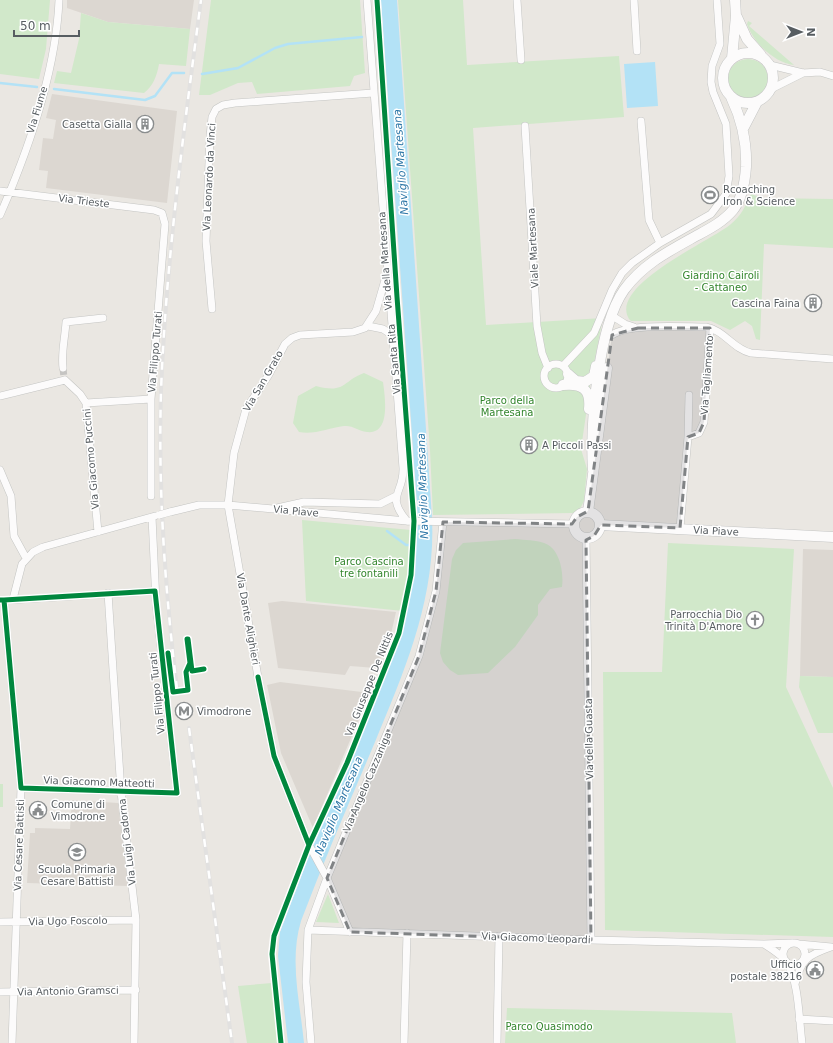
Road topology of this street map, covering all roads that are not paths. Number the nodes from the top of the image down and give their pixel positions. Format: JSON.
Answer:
{"nodes":[{"id":1,"x":58,"y":0,"type":"edge"},
{"id":2,"x":367,"y":0,"type":"edge"},
{"id":3,"x":517,"y":0,"type":"edge"},
{"id":4,"x":634,"y":0,"type":"edge"},
{"id":5,"x":717,"y":0,"type":"edge"},
{"id":6,"x":735,"y":0,"type":"edge"},
{"id":7,"x":736,"y":16,"type":"junction"},
{"id":8,"x":637,"y":51,"type":"dead end"},
{"id":9,"x":732,"y":58,"type":"junction"},
{"id":10,"x":521,"y":60,"type":"dead end"},
{"id":11,"x":767,"y":62,"type":"junction"},
{"id":12,"x":803,"y":73,"type":"junction"},
{"id":13,"x":833,"y":76,"type":"edge"},
{"id":14,"x":771,"y":89,"type":"junction"},
{"id":15,"x":373,"y":93,"type":"junction"},
{"id":16,"x":731,"y":97,"type":"junction"},
{"id":17,"x":757,"y":102,"type":"junction"},
{"id":18,"x":641,"y":121,"type":"dead end"},
{"id":19,"x":525,"y":126,"type":"dead end"},
{"id":20,"x":744,"y":127,"type":"junction"},
{"id":21,"x":0,"y":191,"type":"edge"},
{"id":22,"x":10,"y":193,"type":"junction"},
{"id":23,"x":158,"y":211,"type":"joint"},
{"id":24,"x":0,"y":215,"type":"edge"},
{"id":25,"x":660,"y":243,"type":"junction"},
{"id":26,"x":387,"y":273,"type":"junction"},
{"id":27,"x":212,"y":309,"type":"dead end"},
{"id":28,"x":615,"y":312,"type":"junction"},
{"id":29,"x":103,"y":318,"type":"dead end"},
{"id":30,"x":368,"y":326,"type":"junction"},
{"id":31,"x":638,"y":328,"type":"junction"},
{"id":32,"x":710,"y":328,"type":"junction"},
{"id":33,"x":392,"y":335,"type":"junction"},
{"id":34,"x":609,"y":335,"type":"junction"},
{"id":35,"x":833,"y":359,"type":"edge"},
{"id":36,"x":63,"y":368,"type":"tunnel mouth"},
{"id":37,"x":548,"y":368,"type":"junction"},
{"id":38,"x":565,"y":370,"type":"junction"},
{"id":39,"x":583,"y":383,"type":"junction"},
{"id":40,"x":563,"y":385,"type":"junction"},
{"id":41,"x":598,"y":388,"type":"junction"},
{"id":42,"x":689,"y":395,"type":"dead end"},
{"id":43,"x":0,"y":396,"type":"edge"},
{"id":44,"x":151,"y":399,"type":"junction"},
{"id":45,"x":86,"y":403,"type":"junction"},
{"id":46,"x":601,"y":414,"type":"junction"},
{"id":47,"x":688,"y":437,"type":"junction"},
{"id":48,"x":592,"y":438,"type":"junction"},
{"id":49,"x":0,"y":470,"type":"edge"},
{"id":50,"x":593,"y":470,"type":"junction"},
{"id":51,"x":151,"y":496,"type":"dead end"},
{"id":52,"x":396,"y":496,"type":"junction"},
{"id":53,"x":228,"y":505,"type":"junction"},
{"id":54,"x":271,"y":509,"type":"junction"},
{"id":55,"x":588,"y":512,"type":"junction"},
{"id":56,"x":156,"y":516,"type":"junction"},
{"id":57,"x":407,"y":521,"type":"junction"},
{"id":58,"x":440,"y":522,"type":"junction"},
{"id":59,"x":574,"y":524,"type":"junction"},
{"id":60,"x":600,"y":525,"type":"junction"},
{"id":61,"x":680,"y":528,"type":"junction"},
{"id":62,"x":98,"y":532,"type":"junction"},
{"id":63,"x":833,"y":537,"type":"edge"},
{"id":64,"x":586,"y":538,"type":"junction"},
{"id":65,"x":26,"y":558,"type":"junction"},
{"id":66,"x":155,"y":591,"type":"junction"},
{"id":67,"x":108,"y":593,"type":"junction"},
{"id":68,"x":13,"y":599,"type":"junction"},
{"id":69,"x":2,"y":600,"type":"edge"},
{"id":70,"x":21,"y":788,"type":"junction"},
{"id":71,"x":121,"y":792,"type":"junction"},
{"id":72,"x":177,"y":793,"type":"joint"},
{"id":73,"x":327,"y":878,"type":"junction"},
{"id":74,"x":136,"y":920,"type":"junction"},
{"id":75,"x":16,"y":921,"type":"junction"},
{"id":76,"x":0,"y":922,"type":"edge"},
{"id":77,"x":308,"y":930,"type":"junction"},
{"id":78,"x":350,"y":932,"type":"junction"},
{"id":79,"x":407,"y":933,"type":"junction"},
{"id":80,"x":499,"y":936,"type":"junction"},
{"id":81,"x":591,"y":940,"type":"junction"},
{"id":82,"x":764,"y":944,"type":"junction"},
{"id":83,"x":795,"y":944,"type":"junction"},
{"id":84,"x":832,"y":947,"type":"edge"},
{"id":85,"x":786,"y":961,"type":"junction"},
{"id":86,"x":803,"y":961,"type":"junction"},
{"id":87,"x":795,"y":986,"type":"junction"},
{"id":88,"x":136,"y":990,"type":"junction"},
{"id":89,"x":0,"y":992,"type":"edge"},
{"id":90,"x":14,"y":992,"type":"junction"},
{"id":91,"x":799,"y":1019,"type":"junction"},
{"id":92,"x":833,"y":1021,"type":"edge"},
{"id":93,"x":12,"y":1043,"type":"edge"},
{"id":94,"x":134,"y":1043,"type":"edge"},
{"id":95,"x":311,"y":1043,"type":"edge"},
{"id":96,"x":404,"y":1043,"type":"edge"},
{"id":97,"x":497,"y":1043,"type":"edge"},
{"id":98,"x":802,"y":1043,"type":"edge"}],
"edges":[{"from":1,"to":22,"type":"street","name":"Via Fiume"},
{"from":2,"to":15,"type":"street","name":"Via Santa Rita"},
{"from":3,"to":10,"type":"street"},
{"from":4,"to":8,"type":"street"},
{"from":5,"to":25,"type":"street"},
{"from":6,"to":7,"type":"street"},
{"from":7,"to":9,"type":"street"},
{"from":7,"to":11,"type":"street"},
{"from":9,"to":11,"type":"street"},
{"from":9,"to":16,"type":"street"},
{"from":11,"to":12,"type":"street"},
{"from":11,"to":14,"type":"street"},
{"from":12,"to":13,"type":"street"},
{"from":12,"to":14,"type":"street"},
{"from":14,"to":17,"type":"street"},
{"from":15,"to":26,"type":"street","name":"Via Santa Rita"},
{"from":15,"to":27,"type":"street","name":"Via Leonardo da Vinci"},
{"from":16,"to":17,"type":"street"},
{"from":16,"to":20,"type":"street"},
{"from":17,"to":20,"type":"street"},
{"from":18,"to":25,"type":"street"},
{"from":19,"to":37,"type":"street","name":"Viale Martesana"},
{"from":20,"to":28,"type":"street"},
{"from":21,"to":22,"type":"street","name":"Via Trieste"},
{"from":22,"to":23,"type":"street","name":"Via Trieste"},
{"from":22,"to":24,"type":"street","name":"Via Fiume"},
{"from":23,"to":44,"type":"street","name":"Via Filippo Turati"},
{"from":25,"to":38,"type":"street"},
{"from":26,"to":30,"type":"street"},
{"from":26,"to":33,"type":"street","name":"Via Santa Rita"},
{"from":28,"to":31,"type":"street"},
{"from":28,"to":34,"type":"street"},
{"from":29,"to":36,"type":"street"},
{"from":30,"to":33,"type":"street"},
{"from":30,"to":53,"type":"street","name":"Via San Grato"},
{"from":31,"to":32,"type":"street"},
{"from":31,"to":34,"type":"street"},
{"from":32,"to":35,"type":"street"},
{"from":32,"to":47,"type":"street","name":"Via Tagliamento"},
{"from":33,"to":52,"type":"street","name":"Via Santa Rita"},
{"from":34,"to":39,"type":"street"},
{"from":34,"to":41,"type":"street"},
{"from":34,"to":46,"type":"street"},
{"from":37,"to":38,"type":"street"},
{"from":37,"to":40,"type":"street"},
{"from":38,"to":39,"type":"street"},
{"from":38,"to":40,"type":"street"},
{"from":39,"to":41,"type":"street"},
{"from":40,"to":48,"type":"street"},
{"from":41,"to":46,"type":"street"},
{"from":41,"to":48,"type":"street"},
{"from":42,"to":47,"type":"street","name":"Via Tagliamento"},
{"from":43,"to":45,"type":"street"},
{"from":44,"to":45,"type":"street","name":"Via Giacomo Puccini"},
{"from":44,"to":51,"type":"street","name":"Via Filippo Turati"},
{"from":45,"to":62,"type":"street","name":"Via Giacomo Puccini"},
{"from":46,"to":50,"type":"street"},
{"from":47,"to":61,"type":"street","name":"Via Tagliamento"},
{"from":48,"to":50,"type":"street"},
{"from":49,"to":65,"type":"street"},
{"from":50,"to":55,"type":"street"},
{"from":52,"to":54,"type":"street"},
{"from":52,"to":57,"type":"street"},
{"from":53,"to":54,"type":"street","name":"Via Piave"},
{"from":53,"to":56,"type":"street","name":"Via Piave","bridge":true},
{"from":53,"to":73,"type":"street","name":"Via Dante Alighieri"},
{"from":54,"to":57,"type":"street","name":"Via Piave"},
{"from":55,"to":59,"type":"street"},
{"from":55,"to":60,"type":"street"},
{"from":56,"to":62,"type":"street","name":"Via Piave"},
{"from":56,"to":66,"type":"street","name":"Via Filippo Turati"},
{"from":57,"to":58,"type":"street","name":"Via Piave"},
{"from":58,"to":59,"type":"street","name":"Via Piave"},
{"from":58,"to":73,"type":"street","name":"Via Angelo Cazzaniga"},
{"from":59,"to":64,"type":"street"},
{"from":60,"to":61,"type":"street","name":"Via Piave"},
{"from":60,"to":64,"type":"street"},
{"from":61,"to":63,"type":"street","name":"Via Piave"},
{"from":62,"to":65,"type":"street","name":"Via Piave"},
{"from":64,"to":81,"type":"street","name":"Via della Guasta"},
{"from":65,"to":68,"type":"street"},
{"from":66,"to":67,"type":"street"},
{"from":66,"to":72,"type":"street","name":"Via Filippo Turati"},
{"from":67,"to":68,"type":"street"},
{"from":67,"to":71,"type":"street","name":"Via Luigi Cadorna"},
{"from":68,"to":69,"type":"street"},
{"from":69,"to":70,"type":"street","name":"Via Cesare Battisti"},
{"from":70,"to":71,"type":"street","name":"Via Giacomo Matteotti"},
{"from":70,"to":75,"type":"street","name":"Via Cesare Battisti"},
{"from":71,"to":72,"type":"street","name":"Via Giacomo Matteotti"},
{"from":71,"to":74,"type":"street","name":"Via Luigi Cadorna"},
{"from":73,"to":77,"type":"street","name":"Via Angelo Cazzaniga"},
{"from":73,"to":78,"type":"street","name":"Via Dante Alighieri"},
{"from":74,"to":75,"type":"street","name":"Via Ugo Foscolo"},
{"from":74,"to":88,"type":"street","name":"Via Luigi Cadorna"},
{"from":75,"to":76,"type":"street","name":"Via Ugo Foscolo"},
{"from":75,"to":90,"type":"street","name":"Via Cesare Battisti"},
{"from":77,"to":78,"type":"street","name":"Via Giacomo Leopardi"},
{"from":77,"to":95,"type":"street","name":"Via Angelo Cazzaniga"},
{"from":78,"to":79,"type":"street","name":"Via Giacomo Leopardi"},
{"from":79,"to":80,"type":"street","name":"Via Giacomo Leopardi"},
{"from":79,"to":96,"type":"street"},
{"from":80,"to":81,"type":"street","name":"Via Giacomo Leopardi"},
{"from":80,"to":97,"type":"street"},
{"from":81,"to":82,"type":"street","name":"Via Giacomo Leopardi"},
{"from":82,"to":83,"type":"street","name":"Via Giacomo Leopardi"},
{"from":82,"to":85,"type":"street"},
{"from":83,"to":84,"type":"street","name":"Via Giacomo Leopardi"},
{"from":83,"to":85,"type":"street"},
{"from":83,"to":86,"type":"street"},
{"from":84,"to":86,"type":"street","name":"Via Giacomo Leopardi"},
{"from":85,"to":86,"type":"street"},
{"from":85,"to":87,"type":"street"},
{"from":86,"to":87,"type":"street"},
{"from":87,"to":91,"type":"street"},
{"from":88,"to":90,"type":"street","name":"Via Antonio Gramsci"},
{"from":88,"to":94,"type":"street","name":"Via Luigi Cadorna"},
{"from":89,"to":90,"type":"street","name":"Via Antonio Gramsci"},
{"from":90,"to":93,"type":"street","name":"Via Cesare Battisti"},
{"from":91,"to":92,"type":"street"},
{"from":91,"to":98,"type":"street"}]}
